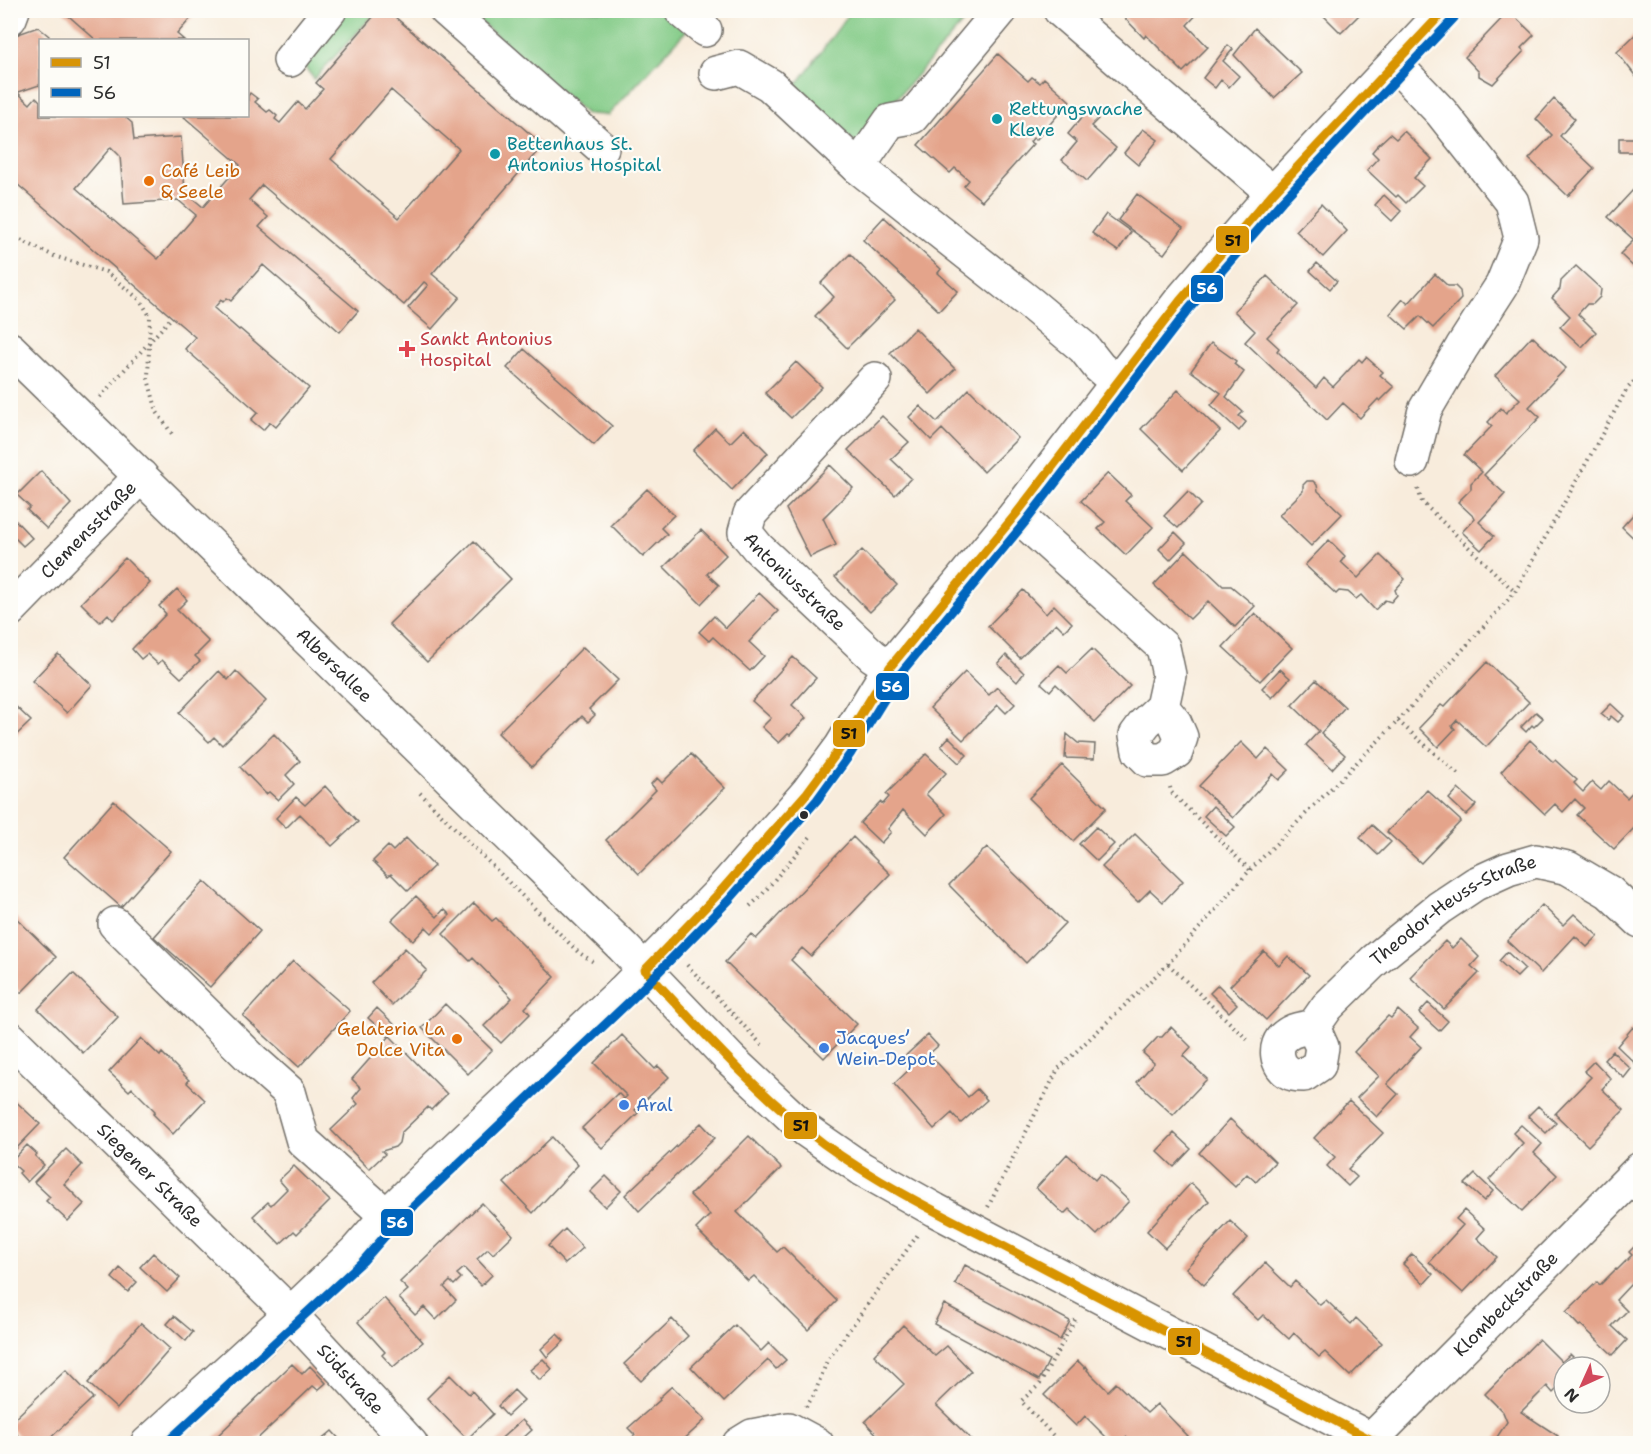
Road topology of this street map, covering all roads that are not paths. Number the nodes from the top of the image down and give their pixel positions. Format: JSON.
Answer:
{"nodes":[{"id":1,"x":13,"y":10,"type":"edge"},
{"id":2,"x":330,"y":10,"type":"edge"},
{"id":3,"x":446,"y":10,"type":"edge"},
{"id":4,"x":1001,"y":10,"type":"edge"},
{"id":5,"x":1445,"y":10,"type":"edge"},
{"id":6,"x":1073,"y":14,"type":"edge"},
{"id":7,"x":10,"y":18,"type":"edge"},
{"id":8,"x":290,"y":60,"type":"dead end"},
{"id":9,"x":1395,"y":64,"type":"junction"},
{"id":10,"x":716,"y":73,"type":"dead end"},
{"id":11,"x":602,"y":148,"type":"dead end"},
{"id":12,"x":858,"y":167,"type":"junction"},
{"id":13,"x":1273,"y":193,"type":"junction"},
{"id":14,"x":10,"y":349,"type":"edge"},
{"id":15,"x":875,"y":379,"type":"dead end"},
{"id":16,"x":1118,"y":383,"type":"junction"},
{"id":17,"x":1412,"y":460,"type":"road end"},
{"id":18,"x":141,"y":476,"type":"junction"},
{"id":19,"x":1016,"y":514,"type":"junction"},
{"id":20,"x":10,"y":610,"type":"edge"},
{"id":21,"x":890,"y":667,"type":"junction"},
{"id":22,"x":1163,"y":760,"type":"road end"},
{"id":23,"x":1641,"y":921,"type":"edge"},
{"id":24,"x":115,"y":924,"type":"dead end"},
{"id":25,"x":645,"y":970,"type":"junction"},
{"id":26,"x":10,"y":1038,"type":"edge"},
{"id":27,"x":1277,"y":1049,"type":"road end"},
{"id":28,"x":1641,"y":1169,"type":"edge"},
{"id":29,"x":387,"y":1216,"type":"junction"},
{"id":30,"x":290,"y":1314,"type":"junction"},
{"id":31,"x":803,"y":1436,"type":"edge"},
{"id":32,"x":1376,"y":1441,"type":"edge"},
{"id":33,"x":147,"y":1443,"type":"edge"},
{"id":34,"x":411,"y":1443,"type":"edge"},
{"id":35,"x":739,"y":1443,"type":"edge"}],
"edges":[{"from":1,"to":7,"type":"street"},
{"from":2,"to":8,"type":"street"},
{"from":3,"to":11,"type":"street"},
{"from":4,"to":12,"type":"street"},
{"from":5,"to":9,"type":"street"},
{"from":6,"to":13,"type":"street"},
{"from":9,"to":13,"type":"street"},
{"from":9,"to":17,"type":"street"},
{"from":10,"to":12,"type":"street"},
{"from":12,"to":16,"type":"street"},
{"from":13,"to":16,"type":"street"},
{"from":14,"to":18,"type":"street","name":"Albersallee"},
{"from":15,"to":21,"type":"street","name":"Antoniusstraße"},
{"from":16,"to":19,"type":"street"},
{"from":18,"to":20,"type":"street","name":"Clemensstraße"},
{"from":18,"to":25,"type":"street","name":"Albersallee"},
{"from":19,"to":21,"type":"street"},
{"from":19,"to":22,"type":"street"},
{"from":21,"to":25,"type":"street"},
{"from":23,"to":27,"type":"street","name":"Theodor-Heuss-Straße"},
{"from":24,"to":29,"type":"street"},
{"from":25,"to":29,"type":"street"},
{"from":25,"to":32,"type":"street","name":"Albersallee"},
{"from":26,"to":30,"type":"street","name":"Siegener Straße"},
{"from":28,"to":32,"type":"street","name":"Klombeckstraße"},
{"from":29,"to":30,"type":"street"},
{"from":30,"to":33,"type":"street"},
{"from":30,"to":34,"type":"street","name":"Südstraße"},
{"from":31,"to":35,"type":"street"}]}
